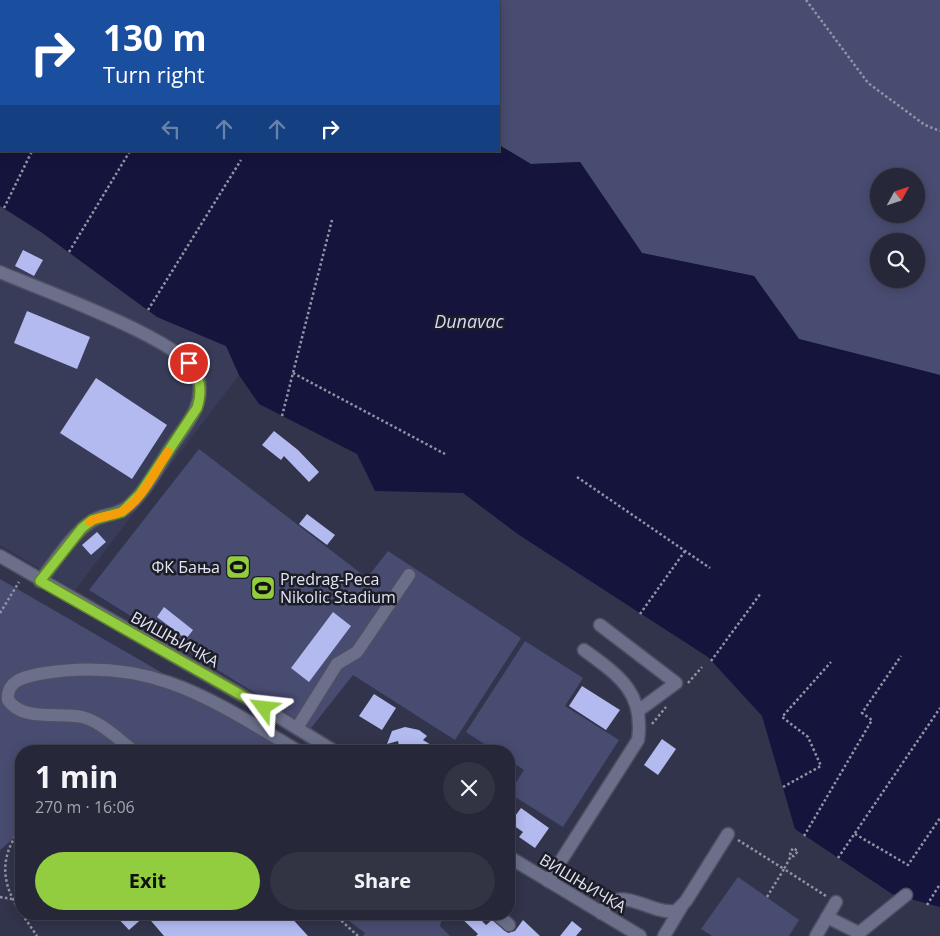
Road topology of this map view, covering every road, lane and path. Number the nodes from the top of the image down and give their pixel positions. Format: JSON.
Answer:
{"nodes":[{"id":1,"x":806,"y":0,"type":"edge"},
{"id":2,"x":940,"y":131,"type":"edge"},
{"id":3,"x":32,"y":152,"type":"edge"},
{"id":4,"x":129,"y":152,"type":"edge"},
{"id":5,"x":241,"y":160,"type":"dead end"},
{"id":6,"x":4,"y":208,"type":"dead end"},
{"id":7,"x":332,"y":220,"type":"dead end"},
{"id":8,"x":69,"y":252,"type":"dead end"},
{"id":9,"x":0,"y":272,"type":"edge"},
{"id":10,"x":148,"y":310,"type":"dead end"},
{"id":11,"x":293,"y":373,"type":"junction"},
{"id":12,"x":282,"y":416,"type":"dead end"},
{"id":13,"x":445,"y":454,"type":"dead end"},
{"id":14,"x":577,"y":477,"type":"dead end"},
{"id":15,"x":685,"y":551,"type":"junction"},
{"id":16,"x":0,"y":556,"type":"edge"},
{"id":17,"x":710,"y":568,"type":"dead end"},
{"id":18,"x":25,"y":572,"type":"junction"},
{"id":19,"x":409,"y":575,"type":"dead end"},
{"id":20,"x":40,"y":581,"type":"junction"},
{"id":21,"x":761,"y":593,"type":"dead end"},
{"id":22,"x":0,"y":613,"type":"edge"},
{"id":23,"x":640,"y":614,"type":"dead end"},
{"id":24,"x":600,"y":625,"type":"dead end"},
{"id":25,"x":584,"y":650,"type":"dead end"},
{"id":26,"x":901,"y":656,"type":"dead end"},
{"id":27,"x":711,"y":661,"type":"dead end"},
{"id":28,"x":831,"y":662,"type":"dead end"},
{"id":29,"x":940,"y":708,"type":"edge"},
{"id":30,"x":638,"y":710,"type":"junction"},
{"id":31,"x":297,"y":728,"type":"junction"},
{"id":32,"x":125,"y":745,"type":"edge"},
{"id":33,"x":288,"y":745,"type":"edge"},
{"id":34,"x":324,"y":745,"type":"edge"},
{"id":35,"x":783,"y":787,"type":"dead end"},
{"id":36,"x":940,"y":818,"type":"edge"},
{"id":37,"x":728,"y":834,"type":"joint"},
{"id":38,"x":854,"y":834,"type":"junction"},
{"id":39,"x":15,"y":836,"type":"edge"},
{"id":40,"x":804,"y":836,"type":"dead end"},
{"id":41,"x":789,"y":845,"type":"dead end"},
{"id":42,"x":793,"y":848,"type":"junction"},
{"id":43,"x":4,"y":850,"type":"dead end"},
{"id":44,"x":791,"y":856,"type":"junction"},
{"id":45,"x":838,"y":858,"type":"dead end"},
{"id":46,"x":1,"y":860,"type":"edge"},
{"id":47,"x":515,"y":861,"type":"edge"},
{"id":48,"x":784,"y":869,"type":"junction"},
{"id":49,"x":548,"y":881,"type":"junction"},
{"id":50,"x":940,"y":884,"type":"edge"},
{"id":51,"x":906,"y":895,"type":"dead end"},
{"id":52,"x":0,"y":897,"type":"edge"},
{"id":53,"x":767,"y":897,"type":"dead end"},
{"id":54,"x":12,"y":899,"type":"junction"},
{"id":55,"x":836,"y":902,"type":"joint"},
{"id":56,"x":15,"y":903,"type":"edge"},
{"id":57,"x":927,"y":905,"type":"dead end"},
{"id":58,"x":682,"y":906,"type":"junction"},
{"id":59,"x":601,"y":913,"type":"junction"},
{"id":60,"x":827,"y":917,"type":"junction"},
{"id":61,"x":27,"y":920,"type":"edge"},
{"id":62,"x":341,"y":920,"type":"edge"},
{"id":63,"x":504,"y":920,"type":"edge"},
{"id":64,"x":509,"y":925,"type":"dead end"},
{"id":65,"x":38,"y":936,"type":"edge"},
{"id":66,"x":358,"y":936,"type":"edge"},
{"id":67,"x":640,"y":936,"type":"edge"},
{"id":68,"x":664,"y":936,"type":"edge"},
{"id":69,"x":816,"y":936,"type":"edge"}],
"edges":[{"from":1,"to":2,"type":"path"},
{"from":3,"to":6,"type":"path"},
{"from":4,"to":8,"type":"path"},
{"from":5,"to":10,"type":"path"},
{"from":7,"to":11,"type":"path"},
{"from":9,"to":20,"type":"street"},
{"from":11,"to":12,"type":"path"},
{"from":11,"to":13,"type":"path"},
{"from":14,"to":15,"type":"path"},
{"from":15,"to":17,"type":"path"},
{"from":15,"to":23,"type":"path"},
{"from":16,"to":18,"type":"street","name":"ВИШЊИЧКА"},
{"from":18,"to":20,"type":"street","name":"ВИШЊИЧКА"},
{"from":18,"to":22,"type":"path"},
{"from":19,"to":31,"type":"street"},
{"from":20,"to":31,"type":"street","name":"ВИШЊИЧКА"},
{"from":21,"to":27,"type":"path"},
{"from":24,"to":30,"type":"street"},
{"from":25,"to":30,"type":"street"},
{"from":26,"to":40,"type":"path"},
{"from":28,"to":35,"type":"path"},
{"from":29,"to":38,"type":"path"},
{"from":30,"to":49,"type":"street"},
{"from":31,"to":34,"type":"street","name":"ВИШЊИЧКА"},
{"from":32,"to":33,"type":"street"},
{"from":36,"to":38,"type":"path"},
{"from":37,"to":48,"type":"path"},
{"from":37,"to":58,"type":"street"},
{"from":38,"to":45,"type":"path"},
{"from":39,"to":43,"type":"path"},
{"from":41,"to":42,"type":"path"},
{"from":42,"to":44,"type":"path"},
{"from":42,"to":44,"type":"path"},
{"from":44,"to":48,"type":"path"},
{"from":46,"to":54,"type":"path"},
{"from":47,"to":49,"type":"street","name":"ВИШЊИЧКА"},
{"from":48,"to":53,"type":"path"},
{"from":48,"to":55,"type":"path"},
{"from":49,"to":59,"type":"street","name":"ВИШЊИЧКА"},
{"from":50,"to":57,"type":"path"},
{"from":51,"to":60,"type":"street"},
{"from":52,"to":54,"type":"path"},
{"from":54,"to":56,"type":"path"},
{"from":55,"to":60,"type":"street"},
{"from":58,"to":59,"type":"street"},
{"from":58,"to":68,"type":"street"},
{"from":59,"to":67,"type":"street","name":"ВИШЊИЧКА"},
{"from":60,"to":69,"type":"street"},
{"from":61,"to":65,"type":"path"},
{"from":62,"to":66,"type":"path"},
{"from":63,"to":64,"type":"street"}]}
